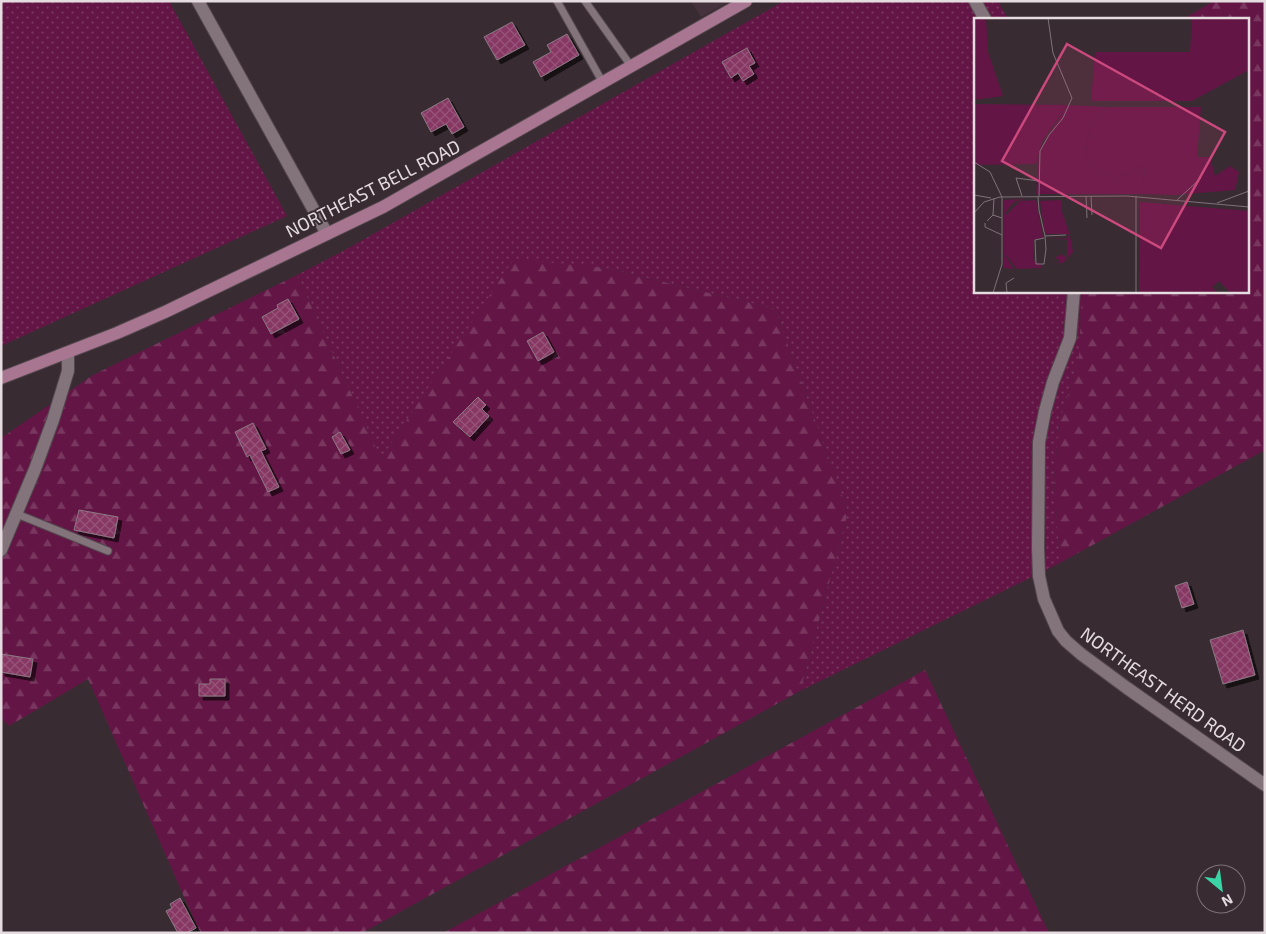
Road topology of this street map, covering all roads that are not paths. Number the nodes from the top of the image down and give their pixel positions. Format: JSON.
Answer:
{"nodes":[{"id":1,"x":198,"y":1,"type":"edge"},
{"id":2,"x":557,"y":1,"type":"edge"},
{"id":3,"x":585,"y":1,"type":"edge"},
{"id":4,"x":746,"y":1,"type":"edge"},
{"id":5,"x":975,"y":1,"type":"edge"},
{"id":6,"x":984,"y":18,"type":"edge"},
{"id":7,"x":631,"y":66,"type":"junction"},
{"id":8,"x":603,"y":82,"type":"junction"},
{"id":9,"x":328,"y":234,"type":"junction"},
{"id":10,"x":1074,"y":292,"type":"edge"},
{"id":11,"x":68,"y":353,"type":"junction"},
{"id":12,"x":1,"y":378,"type":"edge"},
{"id":13,"x":17,"y":514,"type":"junction"},
{"id":14,"x":1,"y":550,"type":"edge"},
{"id":15,"x":108,"y":551,"type":"dead end"},
{"id":16,"x":1265,"y":785,"type":"edge"}],
"edges":[{"from":1,"to":9,"type":"street"},
{"from":2,"to":8,"type":"lane"},
{"from":3,"to":7,"type":"lane"},
{"from":4,"to":7,"type":"main road","name":"NORTHEAST BELL ROAD"},
{"from":5,"to":6,"type":"street"},
{"from":7,"to":8,"type":"main road","name":"NORTHEAST BELL ROAD"},
{"from":8,"to":9,"type":"main road","name":"NORTHEAST BELL ROAD"},
{"from":9,"to":11,"type":"main road","name":"NORTHEAST BELL ROAD"},
{"from":10,"to":16,"type":"street","name":"NORTHEAST HERD ROAD"},
{"from":11,"to":12,"type":"main road","name":"NORTHEAST BELL ROAD"},
{"from":11,"to":13,"type":"street"},
{"from":13,"to":14,"type":"street"},
{"from":13,"to":15,"type":"lane"}]}
